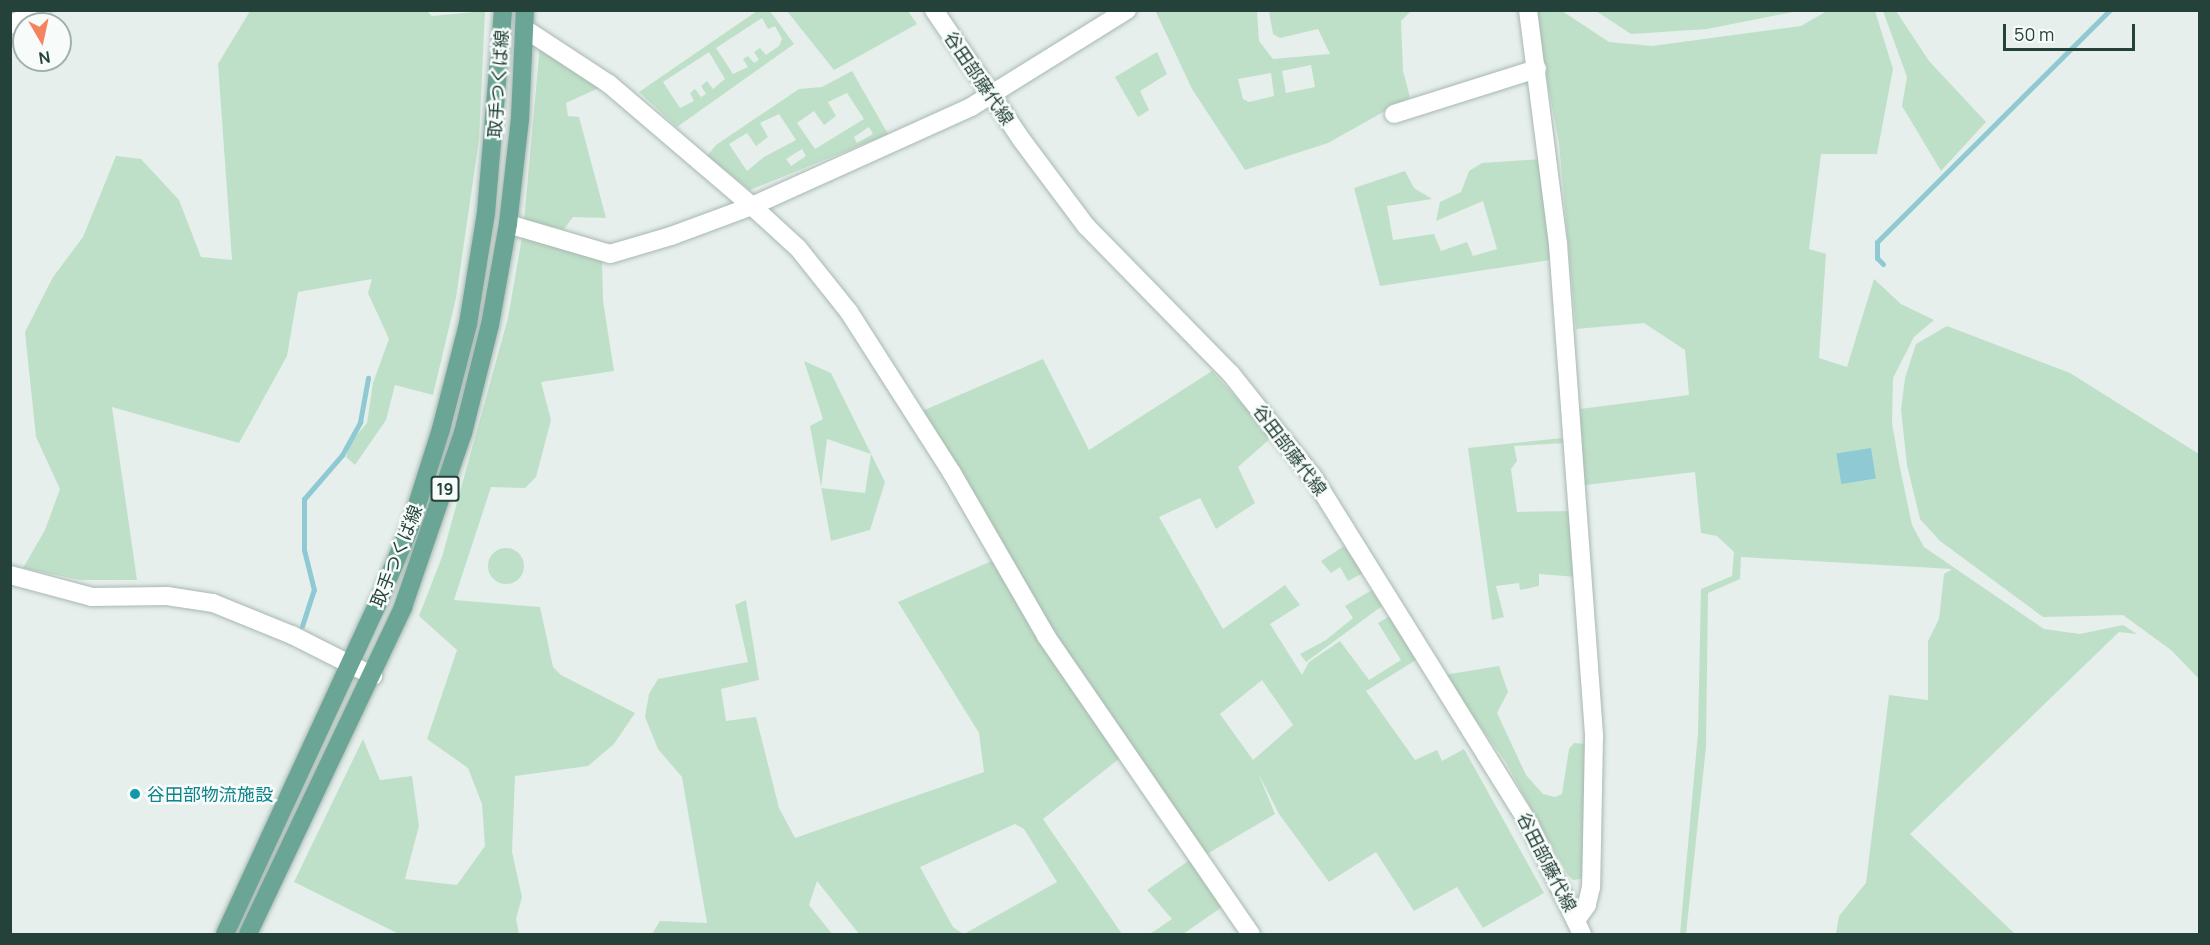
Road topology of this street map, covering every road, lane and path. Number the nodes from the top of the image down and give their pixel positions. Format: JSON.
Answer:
{"nodes":[{"id":1,"x":40,"y":10,"type":"edge"},
{"id":2,"x":503,"y":10,"type":"edge"},
{"id":3,"x":934,"y":10,"type":"edge"},
{"id":4,"x":1127,"y":10,"type":"edge"},
{"id":5,"x":1528,"y":10,"type":"edge"},
{"id":6,"x":525,"y":20,"type":"edge"},
{"id":7,"x":10,"y":26,"type":"edge"},
{"id":8,"x":1537,"y":69,"type":"junction"},
{"id":9,"x":992,"y":96,"type":"junction"},
{"id":10,"x":1394,"y":114,"type":"dead end"},
{"id":11,"x":752,"y":206,"type":"junction"},
{"id":12,"x":508,"y":224,"type":"junction"},
{"id":13,"x":10,"y":575,"type":"edge"},
{"id":14,"x":350,"y":666,"type":"junction"},
{"id":15,"x":373,"y":676,"type":"junction"},
{"id":16,"x":1579,"y":927,"type":"edge"},
{"id":17,"x":225,"y":934,"type":"edge"},
{"id":18,"x":248,"y":934,"type":"edge"},
{"id":19,"x":1251,"y":934,"type":"edge"}],
"edges":[{"from":1,"to":7,"type":"street"},
{"from":2,"to":14,"type":"main road","name":"取手つくば線","number":"19"},
{"from":3,"to":9,"type":"street","name":"谷田部藤代線"},
{"from":4,"to":9,"type":"street"},
{"from":5,"to":8,"type":"street"},
{"from":6,"to":11,"type":"street"},
{"from":6,"to":12,"type":"main road","name":"取手つくば線","number":"19"},
{"from":8,"to":10,"type":"street"},
{"from":8,"to":16,"type":"street"},
{"from":9,"to":11,"type":"street"},
{"from":9,"to":16,"type":"street","name":"谷田部藤代線"},
{"from":11,"to":12,"type":"street"},
{"from":11,"to":19,"type":"street"},
{"from":12,"to":15,"type":"main road","name":"取手つくば線","number":"19"},
{"from":13,"to":14,"type":"street"},
{"from":14,"to":15,"type":"street"},
{"from":14,"to":17,"type":"main road","name":"取手つくば線","number":"19"},
{"from":15,"to":18,"type":"main road","name":"取手つくば線","number":"19"}]}
